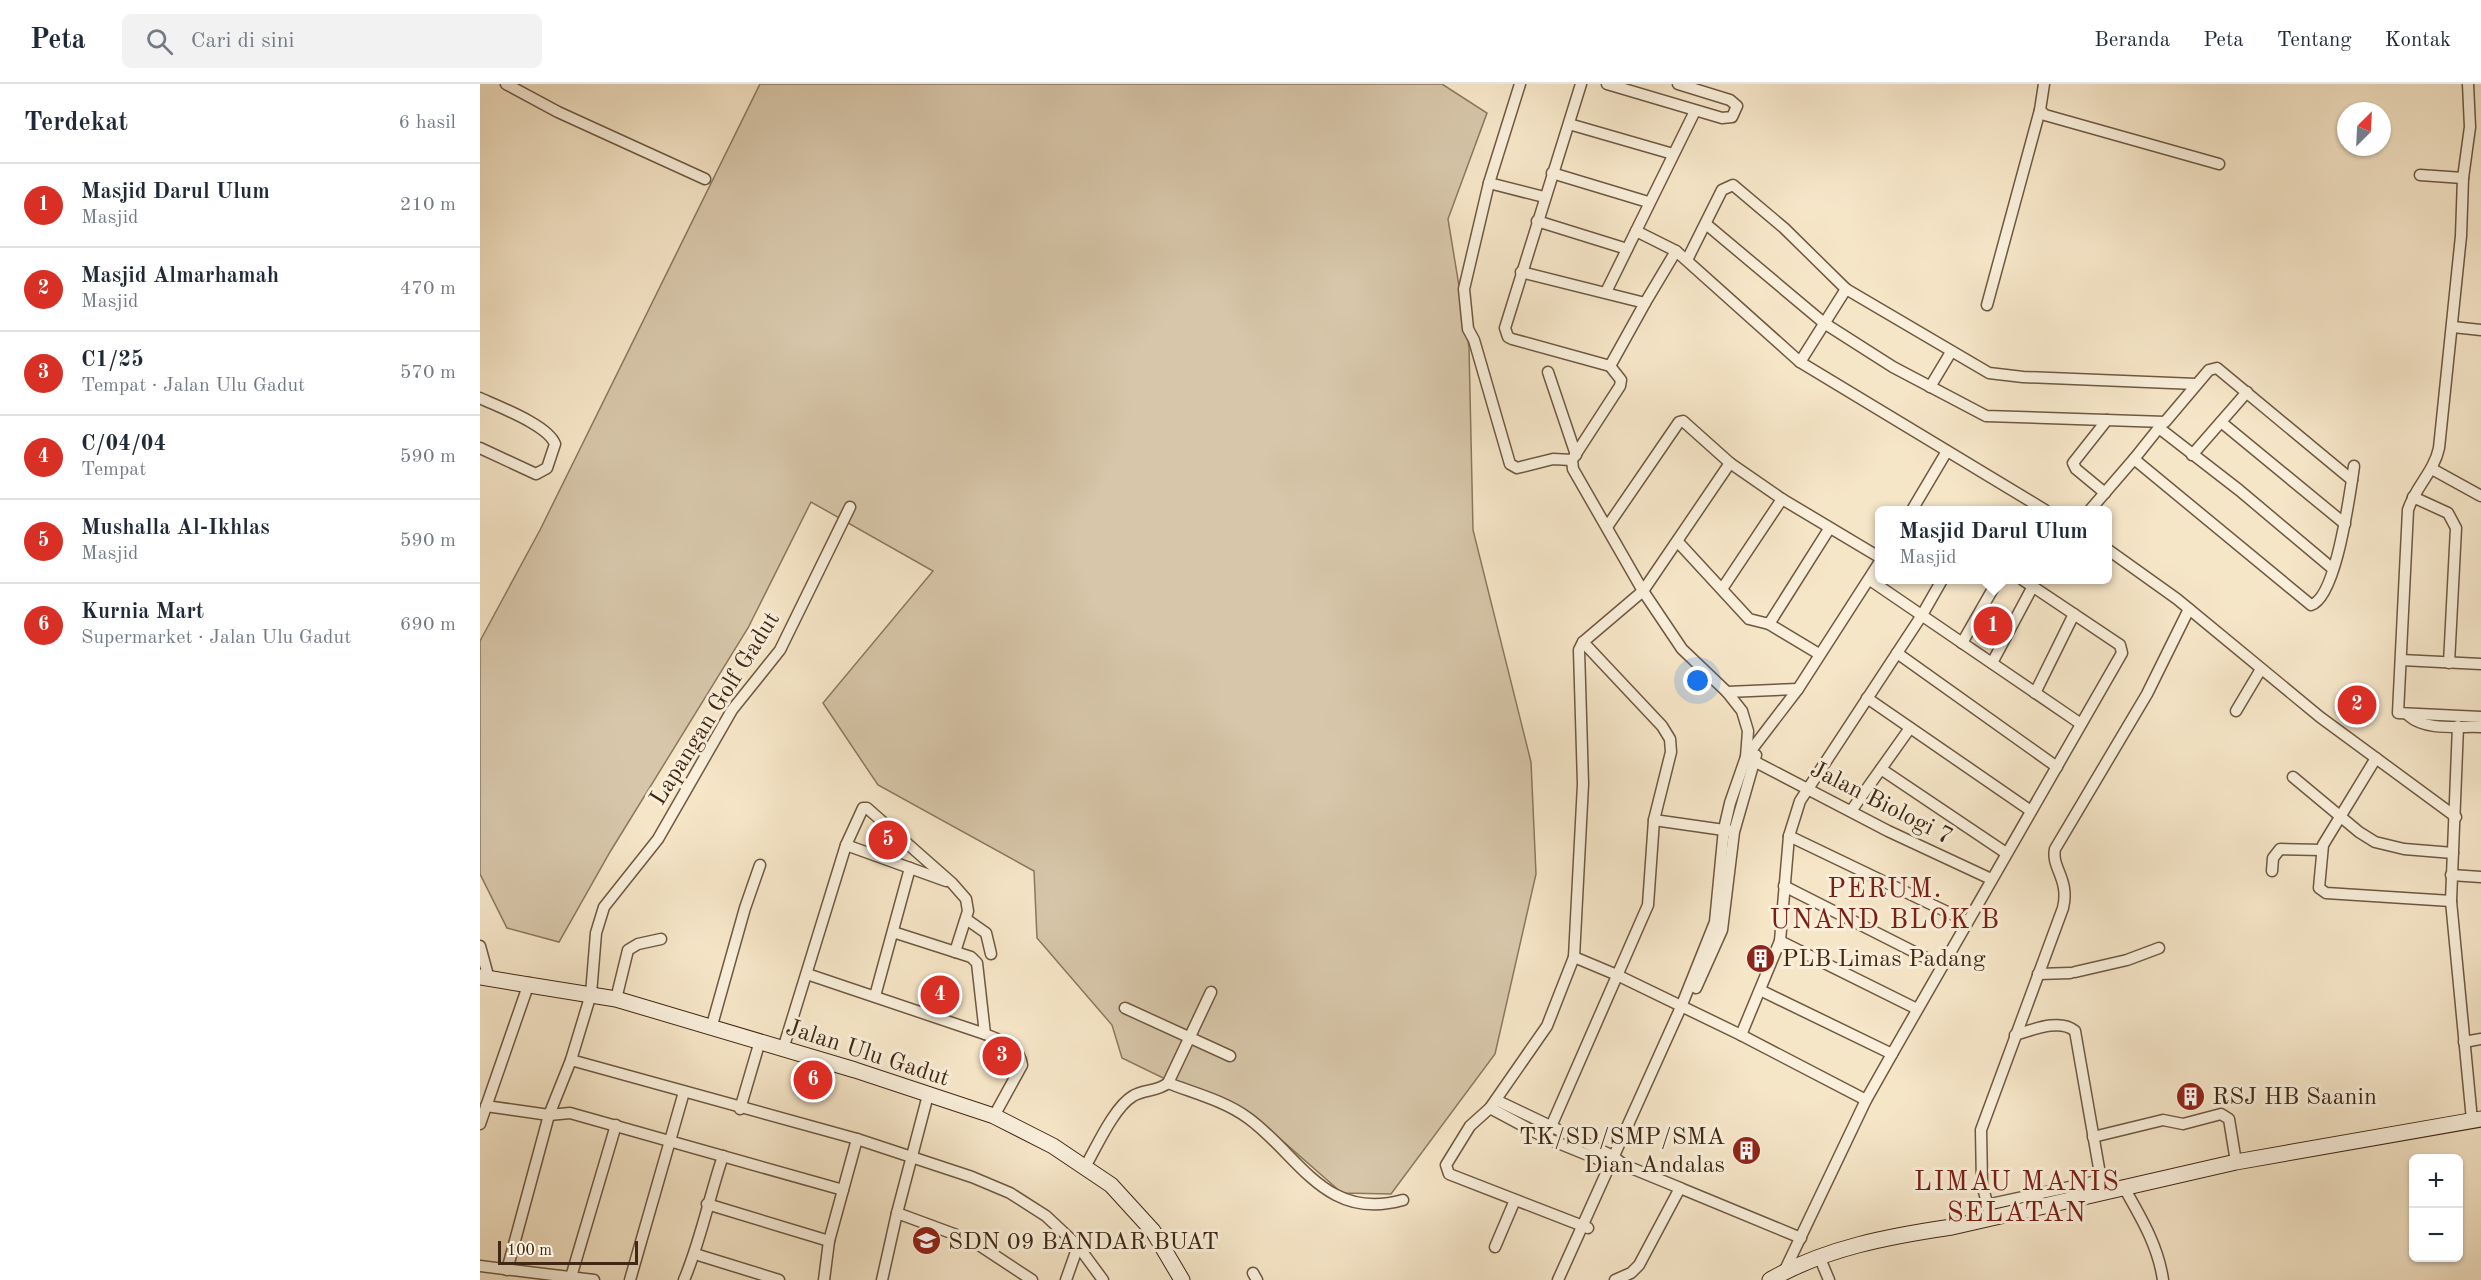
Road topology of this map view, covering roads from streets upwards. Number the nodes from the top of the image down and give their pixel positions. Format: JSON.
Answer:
{"nodes":[{"id":1,"x":506,"y":84,"type":"edge"},
{"id":2,"x":1520,"y":84,"type":"edge"},
{"id":3,"x":1581,"y":84,"type":"edge"},
{"id":4,"x":1607,"y":84,"type":"edge"},
{"id":5,"x":1678,"y":84,"type":"edge"},
{"id":6,"x":1723,"y":84,"type":"edge"},
{"id":7,"x":2044,"y":84,"type":"edge"},
{"id":8,"x":2468,"y":84,"type":"edge"},
{"id":9,"x":1719,"y":96,"type":"junction"},
{"id":10,"x":2040,"y":110,"type":"junction"},
{"id":11,"x":1695,"y":111,"type":"junction"},
{"id":12,"x":1569,"y":124,"type":"junction"},
{"id":13,"x":1673,"y":154,"type":"junction"},
{"id":14,"x":2219,"y":164,"type":"dead end"},
{"id":15,"x":1552,"y":172,"type":"junction"},
{"id":16,"x":2420,"y":175,"type":"dead end"},
{"id":17,"x":2463,"y":177,"type":"junction"},
{"id":18,"x":705,"y":179,"type":"dead end"},
{"id":19,"x":1489,"y":183,"type":"junction"},
{"id":20,"x":1544,"y":197,"type":"junction"},
{"id":21,"x":1648,"y":202,"type":"junction"},
{"id":22,"x":1537,"y":222,"type":"junction"},
{"id":23,"x":1706,"y":224,"type":"junction"},
{"id":24,"x":1636,"y":231,"type":"junction"},
{"id":25,"x":1627,"y":249,"type":"junction"},
{"id":26,"x":1676,"y":251,"type":"junction"},
{"id":27,"x":1687,"y":260,"type":"junction"},
{"id":28,"x":1521,"y":272,"type":"junction"},
{"id":29,"x":1846,"y":289,"type":"junction"},
{"id":30,"x":1606,"y":292,"type":"junction"},
{"id":31,"x":1645,"y":303,"type":"junction"},
{"id":32,"x":1987,"y":305,"type":"dead end"},
{"id":33,"x":1824,"y":323,"type":"junction"},
{"id":34,"x":2453,"y":327,"type":"junction"},
{"id":35,"x":2481,"y":330,"type":"edge"},
{"id":36,"x":1951,"y":352,"type":"junction"},
{"id":37,"x":1800,"y":362,"type":"junction"},
{"id":38,"x":1610,"y":366,"type":"junction"},
{"id":39,"x":1548,"y":372,"type":"dead end"},
{"id":40,"x":2196,"y":384,"type":"junction"},
{"id":41,"x":1930,"y":387,"type":"junction"},
{"id":42,"x":2247,"y":392,"type":"junction"},
{"id":43,"x":480,"y":398,"type":"edge"},
{"id":44,"x":2107,"y":420,"type":"junction"},
{"id":45,"x":2221,"y":422,"type":"junction"},
{"id":46,"x":2162,"y":425,"type":"junction"},
{"id":47,"x":480,"y":448,"type":"edge"},
{"id":48,"x":1947,"y":451,"type":"junction"},
{"id":49,"x":2192,"y":455,"type":"junction"},
{"id":50,"x":1574,"y":457,"type":"junction"},
{"id":51,"x":2134,"y":459,"type":"junction"},
{"id":52,"x":1730,"y":463,"type":"junction"},
{"id":53,"x":2355,"y":466,"type":"dead end"},
{"id":54,"x":2432,"y":469,"type":"junction"},
{"id":55,"x":2352,"y":480,"type":"junction"},
{"id":56,"x":2105,"y":493,"type":"junction"},
{"id":57,"x":2481,"y":496,"type":"edge"},
{"id":58,"x":2413,"y":497,"type":"junction"},
{"id":59,"x":1782,"y":499,"type":"junction"},
{"id":60,"x":1918,"y":506,"type":"edge"},
{"id":61,"x":2038,"y":506,"type":"edge"},
{"id":62,"x":2094,"y":506,"type":"edge"},
{"id":63,"x":850,"y":507,"type":"dead end"},
{"id":64,"x":2345,"y":524,"type":"junction"},
{"id":65,"x":1607,"y":527,"type":"junction"},
{"id":66,"x":1828,"y":529,"type":"junction"},
{"id":67,"x":1678,"y":542,"type":"junction"},
{"id":68,"x":2112,"y":553,"type":"edge"},
{"id":69,"x":1875,"y":555,"type":"edge"},
{"id":70,"x":2333,"y":569,"type":"junction"},
{"id":71,"x":1875,"y":571,"type":"edge"},
{"id":72,"x":1870,"y":580,"type":"junction"},
{"id":73,"x":1875,"y":583,"type":"edge"},
{"id":74,"x":1876,"y":584,"type":"edge"},
{"id":75,"x":1939,"y":584,"type":"edge"},
{"id":76,"x":1995,"y":584,"type":"edge"},
{"id":77,"x":2030,"y":584,"type":"edge"},
{"id":78,"x":2033,"y":586,"type":"junction"},
{"id":79,"x":1722,"y":589,"type":"junction"},
{"id":80,"x":1643,"y":591,"type":"junction"},
{"id":81,"x":2189,"y":609,"type":"junction"},
{"id":82,"x":2074,"y":614,"type":"junction"},
{"id":83,"x":1922,"y":615,"type":"junction"},
{"id":84,"x":1769,"y":624,"type":"junction"},
{"id":85,"x":1583,"y":642,"type":"junction"},
{"id":86,"x":1962,"y":643,"type":"junction"},
{"id":87,"x":1819,"y":654,"type":"junction"},
{"id":88,"x":1897,"y":654,"type":"junction"},
{"id":89,"x":2401,"y":660,"type":"junction"},
{"id":90,"x":1992,"y":663,"type":"junction"},
{"id":91,"x":2449,"y":663,"type":"junction"},
{"id":92,"x":2481,"y":664,"type":"edge"},
{"id":93,"x":2261,"y":669,"type":"junction"},
{"id":94,"x":1798,"y":689,"type":"junction"},
{"id":95,"x":1727,"y":692,"type":"junction"},
{"id":96,"x":2035,"y":693,"type":"junction"},
{"id":97,"x":1867,"y":698,"type":"junction"},
{"id":98,"x":2236,"y":711,"type":"dead end"},
{"id":99,"x":2385,"y":711,"type":"dead end"},
{"id":100,"x":2403,"y":714,"type":"junction"},
{"id":101,"x":2481,"y":717,"type":"edge"},
{"id":102,"x":2082,"y":724,"type":"junction"},
{"id":103,"x":2458,"y":726,"type":"junction"},
{"id":104,"x":2481,"y":727,"type":"edge"},
{"id":105,"x":1910,"y":728,"type":"junction"},
{"id":106,"x":2376,"y":758,"type":"junction"},
{"id":107,"x":1751,"y":760,"type":"junction"},
{"id":108,"x":2057,"y":766,"type":"junction"},
{"id":109,"x":1881,"y":769,"type":"junction"},
{"id":110,"x":2293,"y":777,"type":"dead end"},
{"id":111,"x":1807,"y":787,"type":"junction"},
{"id":112,"x":1851,"y":811,"type":"junction"},
{"id":113,"x":2031,"y":811,"type":"junction"},
{"id":114,"x":2340,"y":814,"type":"junction"},
{"id":115,"x":2456,"y":817,"type":"junction"},
{"id":116,"x":1654,"y":820,"type":"junction"},
{"id":117,"x":1729,"y":831,"type":"junction"},
{"id":118,"x":1789,"y":836,"type":"junction"},
{"id":119,"x":846,"y":845,"type":"junction"},
{"id":120,"x":2322,"y":850,"type":"junction"},
{"id":121,"x":2006,"y":853,"type":"junction"},
{"id":122,"x":2453,"y":853,"type":"junction"},
{"id":123,"x":760,"y":866,"type":"dead end"},
{"id":124,"x":910,"y":868,"type":"junction"},
{"id":125,"x":2272,"y":871,"type":"dead end"},
{"id":126,"x":2451,"y":875,"type":"junction"},
{"id":127,"x":2481,"y":877,"type":"edge"},
{"id":128,"x":1991,"y":879,"type":"junction"},
{"id":129,"x":952,"y":883,"type":"junction"},
{"id":130,"x":1784,"y":886,"type":"junction"},
{"id":131,"x":2451,"y":901,"type":"junction"},
{"id":132,"x":966,"y":919,"type":"junction"},
{"id":133,"x":1966,"y":921,"type":"junction"},
{"id":134,"x":893,"y":932,"type":"junction"},
{"id":135,"x":661,"y":939,"type":"dead end"},
{"id":136,"x":1780,"y":941,"type":"junction"},
{"id":137,"x":480,"y":946,"type":"edge"},
{"id":138,"x":2159,"y":948,"type":"dead end"},
{"id":139,"x":955,"y":952,"type":"junction"},
{"id":140,"x":991,"y":954,"type":"dead end"},
{"id":141,"x":1574,"y":957,"type":"junction"},
{"id":142,"x":1940,"y":965,"type":"junction"},
{"id":143,"x":807,"y":974,"type":"junction"},
{"id":144,"x":2038,"y":974,"type":"junction"},
{"id":145,"x":1617,"y":975,"type":"junction"},
{"id":146,"x":485,"y":978,"type":"edge"},
{"id":147,"x":529,"y":983,"type":"junction"},
{"id":148,"x":1760,"y":990,"type":"junction"},
{"id":149,"x":1211,"y":992,"type":"dead end"},
{"id":150,"x":591,"y":994,"type":"junction"},
{"id":151,"x":875,"y":996,"type":"junction"},
{"id":152,"x":616,"y":999,"type":"junction"},
{"id":153,"x":1125,"y":1008,"type":"dead end"},
{"id":154,"x":1683,"y":1008,"type":"junction"},
{"id":155,"x":1917,"y":1009,"type":"junction"},
{"id":156,"x":712,"y":1025,"type":"junction"},
{"id":157,"x":985,"y":1034,"type":"junction"},
{"id":158,"x":1741,"y":1035,"type":"junction"},
{"id":159,"x":2015,"y":1035,"type":"junction"},
{"id":160,"x":1190,"y":1039,"type":"junction"},
{"id":161,"x":2481,"y":1039,"type":"edge"},
{"id":162,"x":760,"y":1041,"type":"junction"},
{"id":163,"x":2464,"y":1042,"type":"junction"},
{"id":164,"x":783,"y":1049,"type":"junction"},
{"id":165,"x":1892,"y":1054,"type":"junction"},
{"id":166,"x":1230,"y":1056,"type":"dead end"},
{"id":167,"x":571,"y":1060,"type":"junction"},
{"id":168,"x":1168,"y":1083,"type":"junction"},
{"id":169,"x":684,"y":1092,"type":"junction"},
{"id":170,"x":928,"y":1095,"type":"junction"},
{"id":171,"x":1866,"y":1100,"type":"junction"},
{"id":172,"x":1493,"y":1104,"type":"junction"},
{"id":173,"x":486,"y":1106,"type":"junction"},
{"id":174,"x":740,"y":1108,"type":"junction"},
{"id":175,"x":549,"y":1115,"type":"junction"},
{"id":176,"x":994,"y":1116,"type":"junction"},
{"id":177,"x":2477,"y":1119,"type":"edge"},
{"id":178,"x":480,"y":1124,"type":"edge"},
{"id":179,"x":616,"y":1125,"type":"junction"},
{"id":180,"x":1548,"y":1133,"type":"junction"},
{"id":181,"x":2092,"y":1137,"type":"junction"},
{"id":182,"x":857,"y":1139,"type":"junction"},
{"id":183,"x":670,"y":1140,"type":"junction"},
{"id":184,"x":911,"y":1155,"type":"junction"},
{"id":185,"x":723,"y":1156,"type":"junction"},
{"id":186,"x":2236,"y":1162,"type":"junction"},
{"id":187,"x":1617,"y":1163,"type":"junction"},
{"id":188,"x":1085,"y":1167,"type":"junction"},
{"id":189,"x":2102,"y":1185,"type":"junction"},
{"id":190,"x":2123,"y":1186,"type":"junction"},
{"id":191,"x":1680,"y":1188,"type":"junction"},
{"id":192,"x":843,"y":1190,"type":"junction"},
{"id":193,"x":1403,"y":1200,"type":"dead end"},
{"id":194,"x":1515,"y":1200,"type":"junction"},
{"id":195,"x":707,"y":1204,"type":"junction"},
{"id":196,"x":1988,"y":1211,"type":"junction"},
{"id":197,"x":897,"y":1213,"type":"junction"},
{"id":198,"x":1585,"y":1227,"type":"junction"},
{"id":199,"x":1801,"y":1238,"type":"junction"},
{"id":200,"x":829,"y":1241,"type":"junction"},
{"id":201,"x":1078,"y":1246,"type":"junction"},
{"id":202,"x":1495,"y":1247,"type":"dead end"},
{"id":203,"x":695,"y":1254,"type":"junction"},
{"id":204,"x":1819,"y":1256,"type":"junction"},
{"id":205,"x":480,"y":1266,"type":"edge"},
{"id":206,"x":507,"y":1270,"type":"junction"},
{"id":207,"x":1784,"y":1272,"type":"junction"},
{"id":208,"x":744,"y":1275,"type":"edge"},
{"id":209,"x":571,"y":1277,"type":"junction"},
{"id":210,"x":594,"y":1280,"type":"edge"},
{"id":211,"x":630,"y":1280,"type":"edge"},
{"id":212,"x":684,"y":1280,"type":"edge"},
{"id":213,"x":779,"y":1280,"type":"edge"},
{"id":214,"x":824,"y":1280,"type":"edge"},
{"id":215,"x":882,"y":1280,"type":"edge"},
{"id":216,"x":1032,"y":1280,"type":"edge"},
{"id":217,"x":1066,"y":1280,"type":"edge"},
{"id":218,"x":1103,"y":1280,"type":"edge"},
{"id":219,"x":1182,"y":1280,"type":"edge"},
{"id":220,"x":1558,"y":1280,"type":"edge"},
{"id":221,"x":1566,"y":1280,"type":"edge"},
{"id":222,"x":1615,"y":1280,"type":"edge"},
{"id":223,"x":1770,"y":1280,"type":"edge"},
{"id":224,"x":1829,"y":1280,"type":"edge"},
{"id":225,"x":2163,"y":1280,"type":"edge"}],
"edges":[{"from":1,"to":18,"type":"street"},
{"from":2,"to":19,"type":"street"},
{"from":3,"to":12,"type":"street"},
{"from":4,"to":11,"type":"street"},
{"from":5,"to":9,"type":"street"},
{"from":6,"to":9,"type":"street"},
{"from":7,"to":10,"type":"street"},
{"from":8,"to":17,"type":"street"},
{"from":9,"to":11,"type":"street"},
{"from":10,"to":14,"type":"street"},
{"from":10,"to":32,"type":"street"},
{"from":11,"to":13,"type":"street"},
{"from":12,"to":13,"type":"street"},
{"from":12,"to":15,"type":"street"},
{"from":13,"to":21,"type":"street"},
{"from":15,"to":20,"type":"street"},
{"from":15,"to":21,"type":"street"},
{"from":16,"to":17,"type":"street"},
{"from":17,"to":34,"type":"street"},
{"from":19,"to":20,"type":"street"},
{"from":19,"to":50,"type":"street"},
{"from":20,"to":22,"type":"street"},
{"from":21,"to":24,"type":"street"},
{"from":22,"to":25,"type":"street"},
{"from":22,"to":28,"type":"street"},
{"from":23,"to":27,"type":"street"},
{"from":23,"to":29,"type":"street"},
{"from":23,"to":33,"type":"street"},
{"from":24,"to":25,"type":"street"},
{"from":24,"to":26,"type":"street"},
{"from":25,"to":30,"type":"street"},
{"from":26,"to":27,"type":"street"},
{"from":26,"to":31,"type":"street"},
{"from":27,"to":37,"type":"street"},
{"from":28,"to":30,"type":"street"},
{"from":28,"to":38,"type":"street"},
{"from":29,"to":33,"type":"street"},
{"from":29,"to":36,"type":"street"},
{"from":30,"to":31,"type":"street"},
{"from":31,"to":38,"type":"street"},
{"from":33,"to":37,"type":"street"},
{"from":33,"to":41,"type":"street"},
{"from":34,"to":35,"type":"street"},
{"from":34,"to":54,"type":"street"},
{"from":36,"to":40,"type":"street"},
{"from":36,"to":41,"type":"street"},
{"from":37,"to":48,"type":"street"},
{"from":38,"to":50,"type":"street"},
{"from":39,"to":50,"type":"street"},
{"from":40,"to":42,"type":"street"},
{"from":40,"to":46,"type":"street"},
{"from":41,"to":44,"type":"street"},
{"from":42,"to":45,"type":"street"},
{"from":42,"to":55,"type":"street"},
{"from":43,"to":47,"type":"street"},
{"from":44,"to":46,"type":"street"},
{"from":44,"to":56,"type":"street"},
{"from":45,"to":49,"type":"street"},
{"from":45,"to":64,"type":"street"},
{"from":46,"to":49,"type":"street"},
{"from":46,"to":51,"type":"street"},
{"from":48,"to":60,"type":"street"},
{"from":48,"to":61,"type":"street"},
{"from":49,"to":70,"type":"street"},
{"from":50,"to":65,"type":"street"},
{"from":51,"to":56,"type":"street"},
{"from":51,"to":70,"type":"street"},
{"from":52,"to":59,"type":"street"},
{"from":52,"to":65,"type":"street"},
{"from":52,"to":67,"type":"street"},
{"from":53,"to":55,"type":"street"},
{"from":54,"to":57,"type":"street"},
{"from":54,"to":58,"type":"street"},
{"from":55,"to":64,"type":"street"},
{"from":56,"to":62,"type":"street"},
{"from":58,"to":89,"type":"street"},
{"from":58,"to":91,"type":"street"},
{"from":59,"to":66,"type":"street"},
{"from":59,"to":79,"type":"street"},
{"from":63,"to":150,"type":"street","name":"Lapangan Golf Gadut"},
{"from":64,"to":70,"type":"street"},
{"from":65,"to":80,"type":"street"},
{"from":66,"to":69,"type":"street"},
{"from":66,"to":84,"type":"street"},
{"from":67,"to":79,"type":"street"},
{"from":67,"to":80,"type":"street"},
{"from":68,"to":81,"type":"street"},
{"from":71,"to":72,"type":"street"},
{"from":72,"to":73,"type":"street"},
{"from":72,"to":87,"type":"street"},
{"from":74,"to":83,"type":"street"},
{"from":75,"to":83,"type":"street"},
{"from":76,"to":86,"type":"street"},
{"from":77,"to":78,"type":"street"},
{"from":78,"to":82,"type":"street"},
{"from":78,"to":90,"type":"street"},
{"from":79,"to":84,"type":"street"},
{"from":80,"to":85,"type":"street"},
{"from":80,"to":95,"type":"street"},
{"from":81,"to":93,"type":"street"},
{"from":81,"to":144,"type":"street"},
{"from":82,"to":96,"type":"street"},
{"from":82,"to":102,"type":"street"},
{"from":83,"to":86,"type":"street"},
{"from":83,"to":88,"type":"street"},
{"from":84,"to":87,"type":"street"},
{"from":85,"to":116,"type":"street"},
{"from":85,"to":141,"type":"street"},
{"from":86,"to":90,"type":"street"},
{"from":87,"to":94,"type":"street"},
{"from":88,"to":97,"type":"street"},
{"from":88,"to":108,"type":"street"},
{"from":89,"to":91,"type":"street"},
{"from":89,"to":100,"type":"street"},
{"from":90,"to":96,"type":"street"},
{"from":91,"to":92,"type":"street"},
{"from":93,"to":98,"type":"street"},
{"from":93,"to":106,"type":"street"},
{"from":94,"to":95,"type":"street"},
{"from":94,"to":107,"type":"street"},
{"from":95,"to":107,"type":"street"},
{"from":96,"to":102,"type":"street"},
{"from":97,"to":105,"type":"street"},
{"from":97,"to":111,"type":"street"},
{"from":99,"to":100,"type":"street"},
{"from":100,"to":101,"type":"street"},
{"from":100,"to":103,"type":"street"},
{"from":102,"to":108,"type":"street"},
{"from":103,"to":104,"type":"street"},
{"from":103,"to":115,"type":"street"},
{"from":105,"to":109,"type":"street"},
{"from":105,"to":113,"type":"street"},
{"from":106,"to":114,"type":"street"},
{"from":106,"to":115,"type":"street"},
{"from":107,"to":111,"type":"street","name":"Jalan Biologi 7"},
{"from":107,"to":117,"type":"street"},
{"from":108,"to":113,"type":"street"},
{"from":109,"to":112,"type":"street"},
{"from":109,"to":121,"type":"street"},
{"from":110,"to":114,"type":"street"},
{"from":111,"to":112,"type":"street","name":"Jalan Biologi 7"},
{"from":111,"to":118,"type":"street"},
{"from":112,"to":128,"type":"street","name":"Jalan Biologi 7"},
{"from":113,"to":121,"type":"street"},
{"from":114,"to":120,"type":"street"},
{"from":114,"to":122,"type":"street"},
{"from":115,"to":122,"type":"street"},
{"from":116,"to":117,"type":"street"},
{"from":116,"to":145,"type":"street"},
{"from":117,"to":154,"type":"street"},
{"from":118,"to":130,"type":"street"},
{"from":118,"to":133,"type":"street"},
{"from":119,"to":124,"type":"street"},
{"from":119,"to":129,"type":"street"},
{"from":119,"to":143,"type":"street"},
{"from":120,"to":125,"type":"street"},
{"from":120,"to":131,"type":"street"},
{"from":121,"to":128,"type":"street"},
{"from":122,"to":126,"type":"street"},
{"from":123,"to":156,"type":"street"},
{"from":124,"to":129,"type":"street"},
{"from":124,"to":134,"type":"street"},
{"from":126,"to":127,"type":"street"},
{"from":126,"to":131,"type":"street"},
{"from":128,"to":133,"type":"street"},
{"from":129,"to":132,"type":"street"},
{"from":130,"to":136,"type":"street"},
{"from":130,"to":142,"type":"street"},
{"from":131,"to":163,"type":"street"},
{"from":132,"to":139,"type":"street"},
{"from":132,"to":140,"type":"street"},
{"from":133,"to":142,"type":"street"},
{"from":134,"to":139,"type":"street"},
{"from":134,"to":151,"type":"street"},
{"from":135,"to":152,"type":"street"},
{"from":136,"to":148,"type":"street"},
{"from":136,"to":155,"type":"street"},
{"from":137,"to":146,"type":"street"},
{"from":138,"to":144,"type":"street"},
{"from":139,"to":157,"type":"street"},
{"from":141,"to":145,"type":"street"},
{"from":141,"to":172,"type":"street"},
{"from":142,"to":155,"type":"street"},
{"from":143,"to":151,"type":"street"},
{"from":143,"to":164,"type":"street"},
{"from":144,"to":159,"type":"street"},
{"from":145,"to":154,"type":"street"},
{"from":145,"to":180,"type":"street"},
{"from":146,"to":147,"type":"street","name":"Jalan Ulu Gadut"},
{"from":147,"to":150,"type":"street","name":"Jalan Ulu Gadut"},
{"from":147,"to":173,"type":"street"},
{"from":148,"to":158,"type":"street"},
{"from":148,"to":165,"type":"street"},
{"from":149,"to":160,"type":"street"},
{"from":150,"to":152,"type":"street","name":"Jalan Ulu Gadut"},
{"from":150,"to":167,"type":"street","name":"Lapangan Golf Gadut"},
{"from":151,"to":157,"type":"street"},
{"from":152,"to":156,"type":"street","name":"Jalan Ulu Gadut"},
{"from":153,"to":160,"type":"street"},
{"from":154,"to":158,"type":"street"},
{"from":154,"to":187,"type":"street"},
{"from":155,"to":165,"type":"street"},
{"from":156,"to":162,"type":"street","name":"Jalan Ulu Gadut"},
{"from":157,"to":176,"type":"street"},
{"from":158,"to":171,"type":"street"},
{"from":159,"to":181,"type":"street"},
{"from":159,"to":196,"type":"street"},
{"from":160,"to":166,"type":"street"},
{"from":160,"to":168,"type":"street"},
{"from":161,"to":163,"type":"street"},
{"from":162,"to":164,"type":"street","name":"Jalan Ulu Gadut"},
{"from":162,"to":174,"type":"street"},
{"from":163,"to":177,"type":"street"},
{"from":164,"to":170,"type":"street","name":"Jalan Ulu Gadut"},
{"from":165,"to":171,"type":"street"},
{"from":167,"to":169,"type":"street"},
{"from":167,"to":175,"type":"street","name":"Lapangan Golf Gadut"},
{"from":168,"to":188,"type":"street"},
{"from":168,"to":193,"type":"street"},
{"from":169,"to":174,"type":"street"},
{"from":169,"to":183,"type":"street"},
{"from":170,"to":176,"type":"street","name":"Jalan Ulu Gadut"},
{"from":170,"to":184,"type":"street"},
{"from":171,"to":199,"type":"street"},
{"from":172,"to":180,"type":"street"},
{"from":172,"to":194,"type":"street"},
{"from":173,"to":175,"type":"street"},
{"from":173,"to":178,"type":"street"},
{"from":174,"to":182,"type":"street"},
{"from":175,"to":179,"type":"street"},
{"from":175,"to":206,"type":"street","name":"Lapangan Golf Gadut"},
{"from":176,"to":188,"type":"street","name":"Jalan Ulu Gadut"},
{"from":177,"to":186,"type":"street"},
{"from":179,"to":183,"type":"street"},
{"from":179,"to":209,"type":"street"},
{"from":180,"to":187,"type":"street"},
{"from":181,"to":186,"type":"street"},
{"from":181,"to":189,"type":"street"},
{"from":182,"to":184,"type":"street"},
{"from":182,"to":192,"type":"street"},
{"from":183,"to":185,"type":"street"},
{"from":183,"to":211,"type":"street"},
{"from":184,"to":197,"type":"street"},
{"from":184,"to":201,"type":"street"},
{"from":185,"to":192,"type":"street"},
{"from":185,"to":195,"type":"street"},
{"from":186,"to":190,"type":"street"},
{"from":187,"to":191,"type":"street"},
{"from":187,"to":198,"type":"street"},
{"from":188,"to":219,"type":"street","name":"Jalan Ulu Gadut"},
{"from":189,"to":190,"type":"street"},
{"from":189,"to":196,"type":"street"},
{"from":190,"to":225,"type":"street"},
{"from":191,"to":199,"type":"street"},
{"from":191,"to":222,"type":"street"},
{"from":192,"to":200,"type":"street"},
{"from":194,"to":198,"type":"street"},
{"from":194,"to":202,"type":"street"},
{"from":195,"to":200,"type":"street"},
{"from":195,"to":203,"type":"street"},
{"from":196,"to":204,"type":"street"},
{"from":197,"to":215,"type":"street"},
{"from":197,"to":216,"type":"street"},
{"from":198,"to":220,"type":"street"},
{"from":198,"to":221,"type":"street"},
{"from":199,"to":207,"type":"street"},
{"from":200,"to":214,"type":"street"},
{"from":201,"to":217,"type":"street"},
{"from":201,"to":218,"type":"street"},
{"from":203,"to":208,"type":"street"},
{"from":203,"to":212,"type":"street"},
{"from":204,"to":207,"type":"street"},
{"from":204,"to":224,"type":"street"},
{"from":205,"to":206,"type":"street"},
{"from":206,"to":209,"type":"street"},
{"from":207,"to":223,"type":"street"},
{"from":208,"to":213,"type":"street"},
{"from":209,"to":210,"type":"street"}]}
